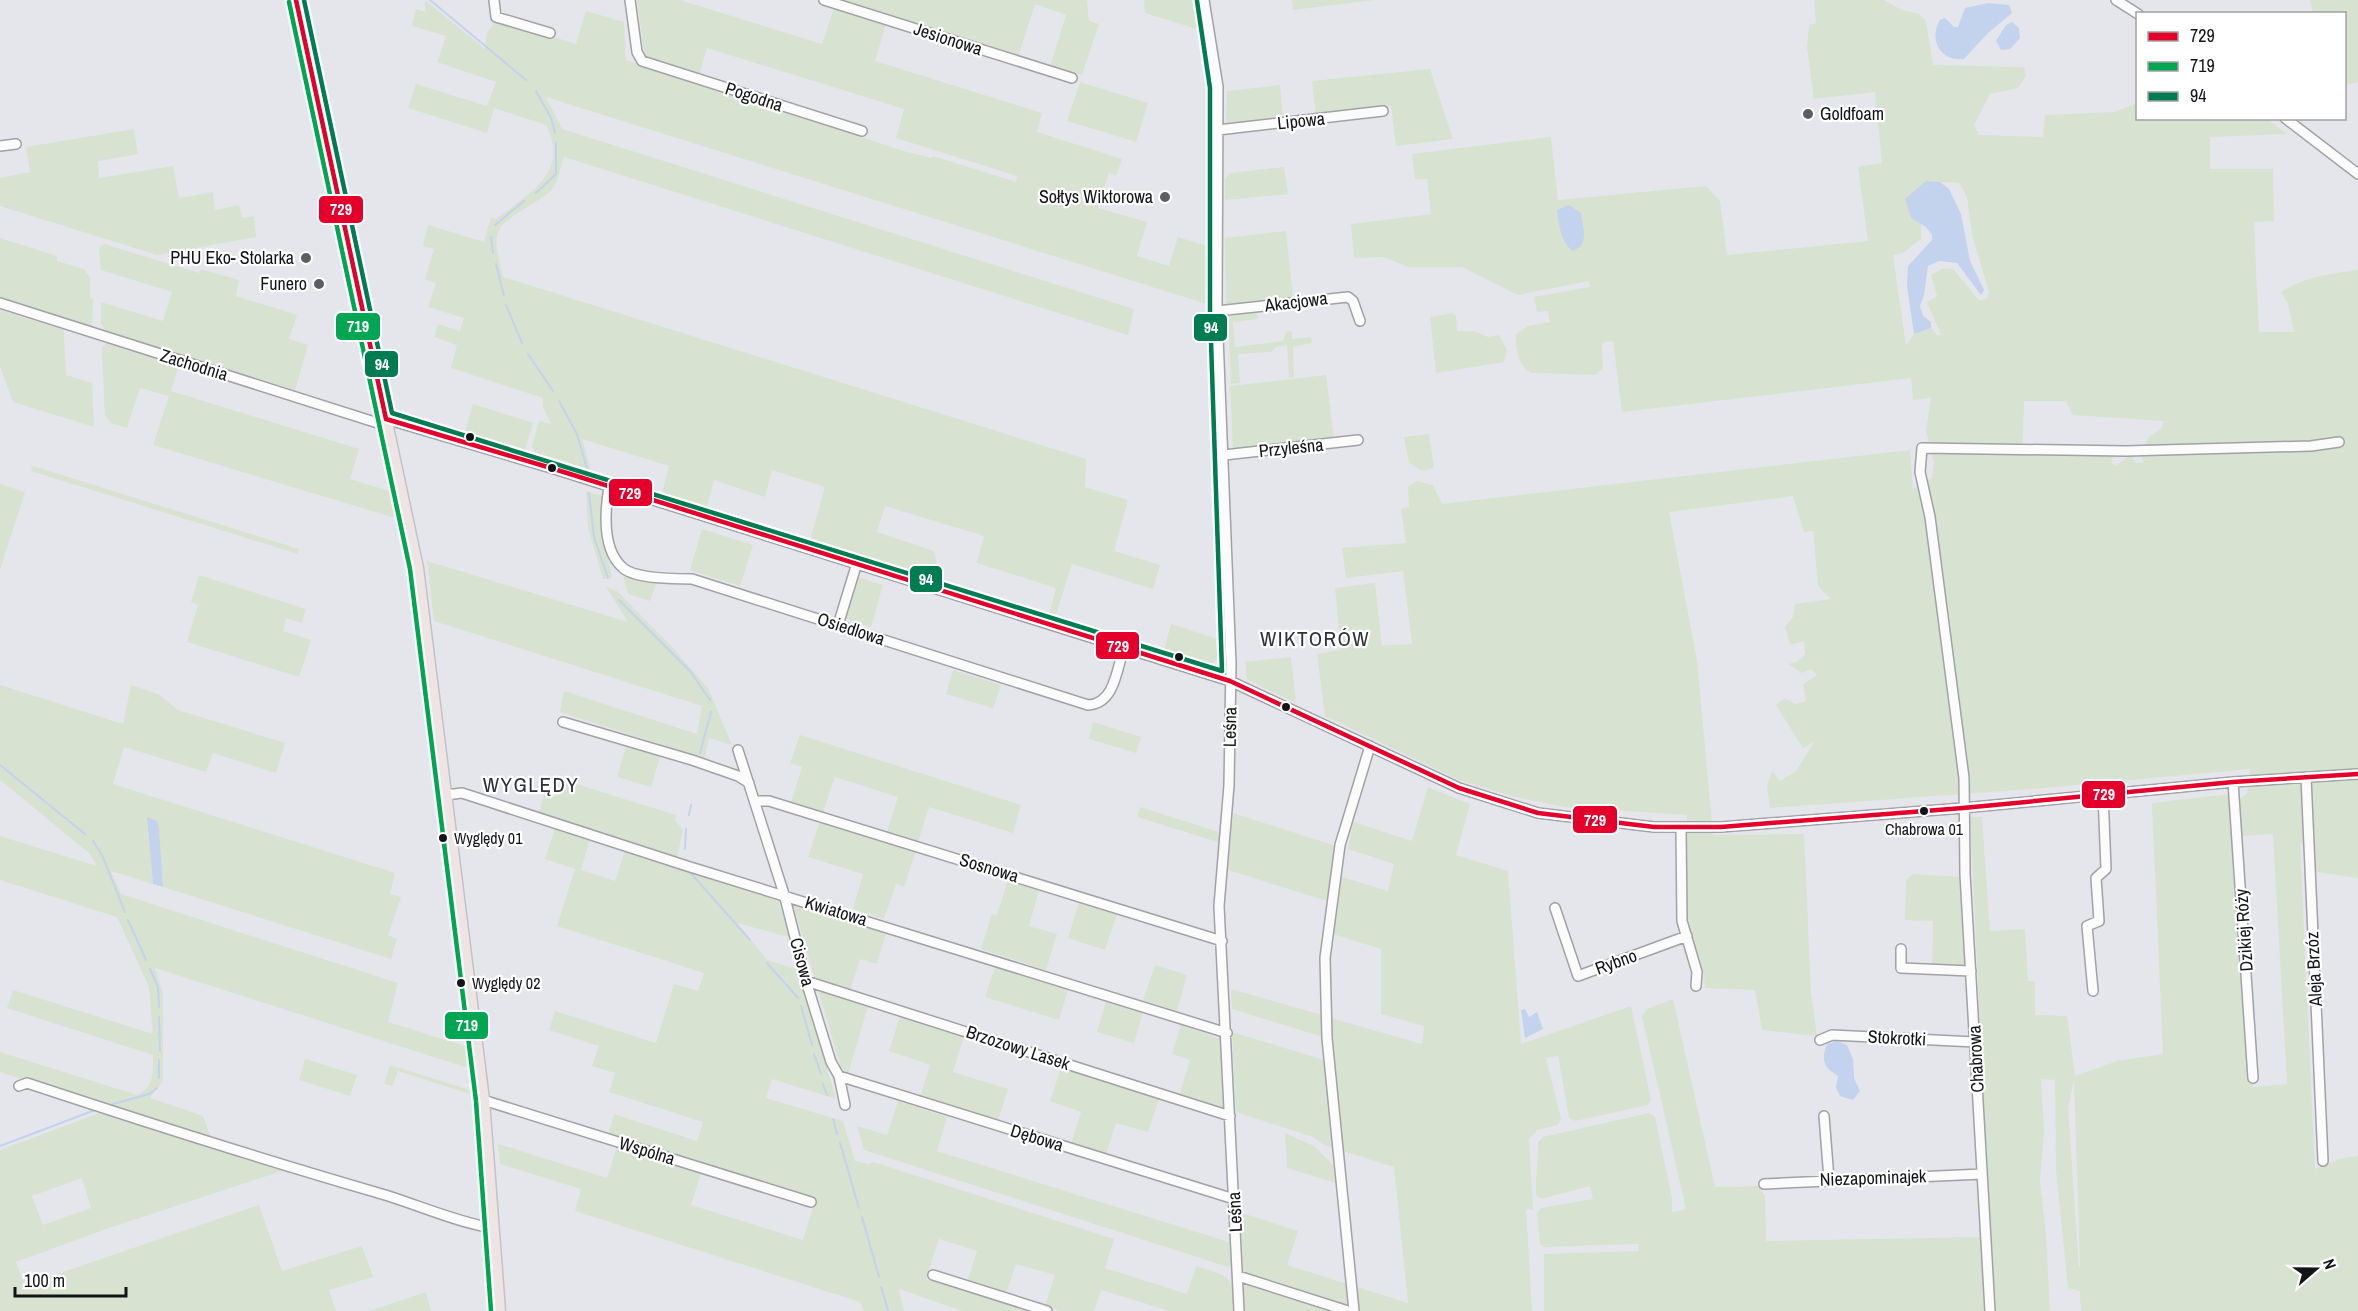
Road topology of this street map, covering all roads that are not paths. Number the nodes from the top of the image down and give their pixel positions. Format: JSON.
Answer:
{"nodes":[{"id":1,"x":296,"y":0,"type":"edge"},
{"id":2,"x":494,"y":0,"type":"edge"},
{"id":3,"x":630,"y":0,"type":"edge"},
{"id":4,"x":824,"y":0,"type":"edge"},
{"id":5,"x":1204,"y":0,"type":"edge"},
{"id":6,"x":2116,"y":0,"type":"edge"},
{"id":7,"x":2136,"y":13,"type":"edge"},
{"id":8,"x":550,"y":33,"type":"dead end"},
{"id":9,"x":1072,"y":78,"type":"dead end"},
{"id":10,"x":1383,"y":111,"type":"dead end"},
{"id":11,"x":2288,"y":120,"type":"edge"},
{"id":12,"x":1218,"y":130,"type":"junction"},
{"id":13,"x":862,"y":131,"type":"dead end"},
{"id":14,"x":16,"y":144,"type":"dead end"},
{"id":15,"x":0,"y":146,"type":"edge"},
{"id":16,"x":2358,"y":174,"type":"edge"},
{"id":17,"x":0,"y":303,"type":"edge"},
{"id":18,"x":1216,"y":311,"type":"junction"},
{"id":19,"x":1360,"y":321,"type":"dead end"},
{"id":20,"x":386,"y":422,"type":"junction"},
{"id":21,"x":1358,"y":440,"type":"dead end"},
{"id":22,"x":2340,"y":442,"type":"dead end"},
{"id":23,"x":1224,"y":455,"type":"junction"},
{"id":24,"x":609,"y":487,"type":"junction"},
{"id":25,"x":857,"y":563,"type":"junction"},
{"id":26,"x":838,"y":625,"type":"junction"},
{"id":27,"x":1124,"y":647,"type":"junction"},
{"id":28,"x":1230,"y":681,"type":"junction"},
{"id":29,"x":562,"y":722,"type":"dead end"},
{"id":30,"x":1370,"y":746,"type":"junction"},
{"id":31,"x":738,"y":750,"type":"dead end"},
{"id":32,"x":2358,"y":774,"type":"edge"},
{"id":33,"x":2306,"y":777,"type":"junction"},
{"id":34,"x":2233,"y":782,"type":"junction"},
{"id":35,"x":749,"y":783,"type":"junction"},
{"id":36,"x":2103,"y":794,"type":"junction"},
{"id":37,"x":446,"y":795,"type":"junction"},
{"id":38,"x":755,"y":801,"type":"junction"},
{"id":39,"x":1963,"y":808,"type":"junction"},
{"id":40,"x":1681,"y":828,"type":"junction"},
{"id":41,"x":784,"y":894,"type":"junction"},
{"id":42,"x":1555,"y":908,"type":"dead end"},
{"id":43,"x":1687,"y":936,"type":"junction"},
{"id":44,"x":1222,"y":941,"type":"junction"},
{"id":45,"x":1901,"y":949,"type":"dead end"},
{"id":46,"x":1971,"y":971,"type":"junction"},
{"id":47,"x":806,"y":981,"type":"junction"},
{"id":48,"x":1696,"y":986,"type":"dead end"},
{"id":49,"x":2092,"y":991,"type":"dead end"},
{"id":50,"x":1227,"y":1033,"type":"junction"},
{"id":51,"x":1820,"y":1040,"type":"dead end"},
{"id":52,"x":1975,"y":1042,"type":"junction"},
{"id":53,"x":839,"y":1076,"type":"junction"},
{"id":54,"x":2253,"y":1078,"type":"dead end"},
{"id":55,"x":19,"y":1086,"type":"dead end"},
{"id":56,"x":483,"y":1100,"type":"junction"},
{"id":57,"x":845,"y":1105,"type":"dead end"},
{"id":58,"x":1230,"y":1116,"type":"junction"},
{"id":59,"x":1824,"y":1116,"type":"dead end"},
{"id":60,"x":2323,"y":1161,"type":"dead end"},
{"id":61,"x":1982,"y":1174,"type":"junction"},
{"id":62,"x":1829,"y":1179,"type":"junction"},
{"id":63,"x":1764,"y":1184,"type":"dead end"},
{"id":64,"x":1234,"y":1199,"type":"junction"},
{"id":65,"x":811,"y":1202,"type":"dead end"},
{"id":66,"x":492,"y":1228,"type":"junction"},
{"id":67,"x":933,"y":1275,"type":"dead end"},
{"id":68,"x":1238,"y":1276,"type":"junction"},
{"id":69,"x":499,"y":1311,"type":"edge"},
{"id":70,"x":1047,"y":1311,"type":"edge"},
{"id":71,"x":1239,"y":1311,"type":"edge"},
{"id":72,"x":1348,"y":1311,"type":"edge"},
{"id":73,"x":1354,"y":1311,"type":"edge"},
{"id":74,"x":1990,"y":1311,"type":"edge"}],
"edges":[{"from":1,"to":20,"type":"main road"},
{"from":2,"to":8,"type":"street"},
{"from":3,"to":13,"type":"street","name":"Pogodna"},
{"from":4,"to":9,"type":"street","name":"Jesionowa"},
{"from":5,"to":12,"type":"street","name":"Leśna"},
{"from":6,"to":7,"type":"street"},
{"from":10,"to":12,"type":"street","name":"Lipowa"},
{"from":11,"to":16,"type":"street"},
{"from":12,"to":18,"type":"street","name":"Leśna"},
{"from":14,"to":15,"type":"street"},
{"from":17,"to":20,"type":"street","name":"Zachodnia"},
{"from":18,"to":19,"type":"street","name":"Akacjowa"},
{"from":18,"to":23,"type":"street","name":"Leśna"},
{"from":20,"to":24,"type":"street","name":"Zachodnia"},
{"from":20,"to":37,"type":"main road"},
{"from":21,"to":23,"type":"street","name":"Przyleśna"},
{"from":22,"to":39,"type":"street","name":"Chabrowa"},
{"from":23,"to":28,"type":"street","name":"Leśna"},
{"from":24,"to":25,"type":"street","name":"Zachodnia"},
{"from":24,"to":26,"type":"street","name":"Osiedlowa"},
{"from":25,"to":26,"type":"street"},
{"from":25,"to":27,"type":"street","name":"Zachodnia"},
{"from":26,"to":27,"type":"street","name":"Osiedlowa"},
{"from":27,"to":28,"type":"street","name":"Zachodnia"},
{"from":28,"to":30,"type":"street","name":"Zachodnia"},
{"from":28,"to":44,"type":"street","name":"Leśna"},
{"from":29,"to":35,"type":"street"},
{"from":30,"to":40,"type":"street","name":"Zachodnia"},
{"from":30,"to":73,"type":"street"},
{"from":31,"to":35,"type":"street","name":"Cisowa"},
{"from":32,"to":33,"type":"street","name":"Zachodnia"},
{"from":33,"to":34,"type":"street","name":"Zachodnia"},
{"from":33,"to":60,"type":"street","name":"Aleja Brzóz"},
{"from":34,"to":36,"type":"street","name":"Zachodnia"},
{"from":34,"to":54,"type":"street","name":"Dzikiej Róży"},
{"from":35,"to":38,"type":"street","name":"Cisowa"},
{"from":36,"to":39,"type":"street","name":"Zachodnia"},
{"from":36,"to":49,"type":"street"},
{"from":37,"to":41,"type":"street","name":"Kwiatowa"},
{"from":37,"to":56,"type":"main road"},
{"from":38,"to":41,"type":"street","name":"Cisowa"},
{"from":38,"to":44,"type":"street","name":"Sosnowa"},
{"from":39,"to":40,"type":"street","name":"Zachodnia"},
{"from":39,"to":46,"type":"street","name":"Chabrowa"},
{"from":40,"to":43,"type":"street"},
{"from":41,"to":47,"type":"street","name":"Cisowa"},
{"from":41,"to":50,"type":"street","name":"Kwiatowa"},
{"from":42,"to":43,"type":"street","name":"Rybno"},
{"from":43,"to":48,"type":"street"},
{"from":44,"to":50,"type":"street","name":"Leśna"},
{"from":45,"to":46,"type":"street"},
{"from":46,"to":52,"type":"street","name":"Chabrowa"},
{"from":47,"to":53,"type":"street","name":"Cisowa"},
{"from":47,"to":58,"type":"street","name":"Brzozowy Lasek"},
{"from":50,"to":58,"type":"street","name":"Leśna"},
{"from":51,"to":52,"type":"street","name":"Stokrotki"},
{"from":52,"to":61,"type":"street","name":"Chabrowa"},
{"from":53,"to":57,"type":"street","name":"Cisowa"},
{"from":53,"to":64,"type":"street","name":"Dębowa"},
{"from":55,"to":66,"type":"street"},
{"from":56,"to":65,"type":"street","name":"Wspólna"},
{"from":56,"to":66,"type":"main road"},
{"from":58,"to":64,"type":"street","name":"Leśna"},
{"from":59,"to":62,"type":"street"},
{"from":61,"to":62,"type":"street","name":"Niezapominajek"},
{"from":61,"to":74,"type":"street","name":"Chabrowa"},
{"from":62,"to":63,"type":"street","name":"Niezapominajek"},
{"from":64,"to":68,"type":"street","name":"Leśna"},
{"from":66,"to":69,"type":"main road"},
{"from":67,"to":70,"type":"street"},
{"from":68,"to":71,"type":"street","name":"Leśna"},
{"from":68,"to":72,"type":"street"}]}
